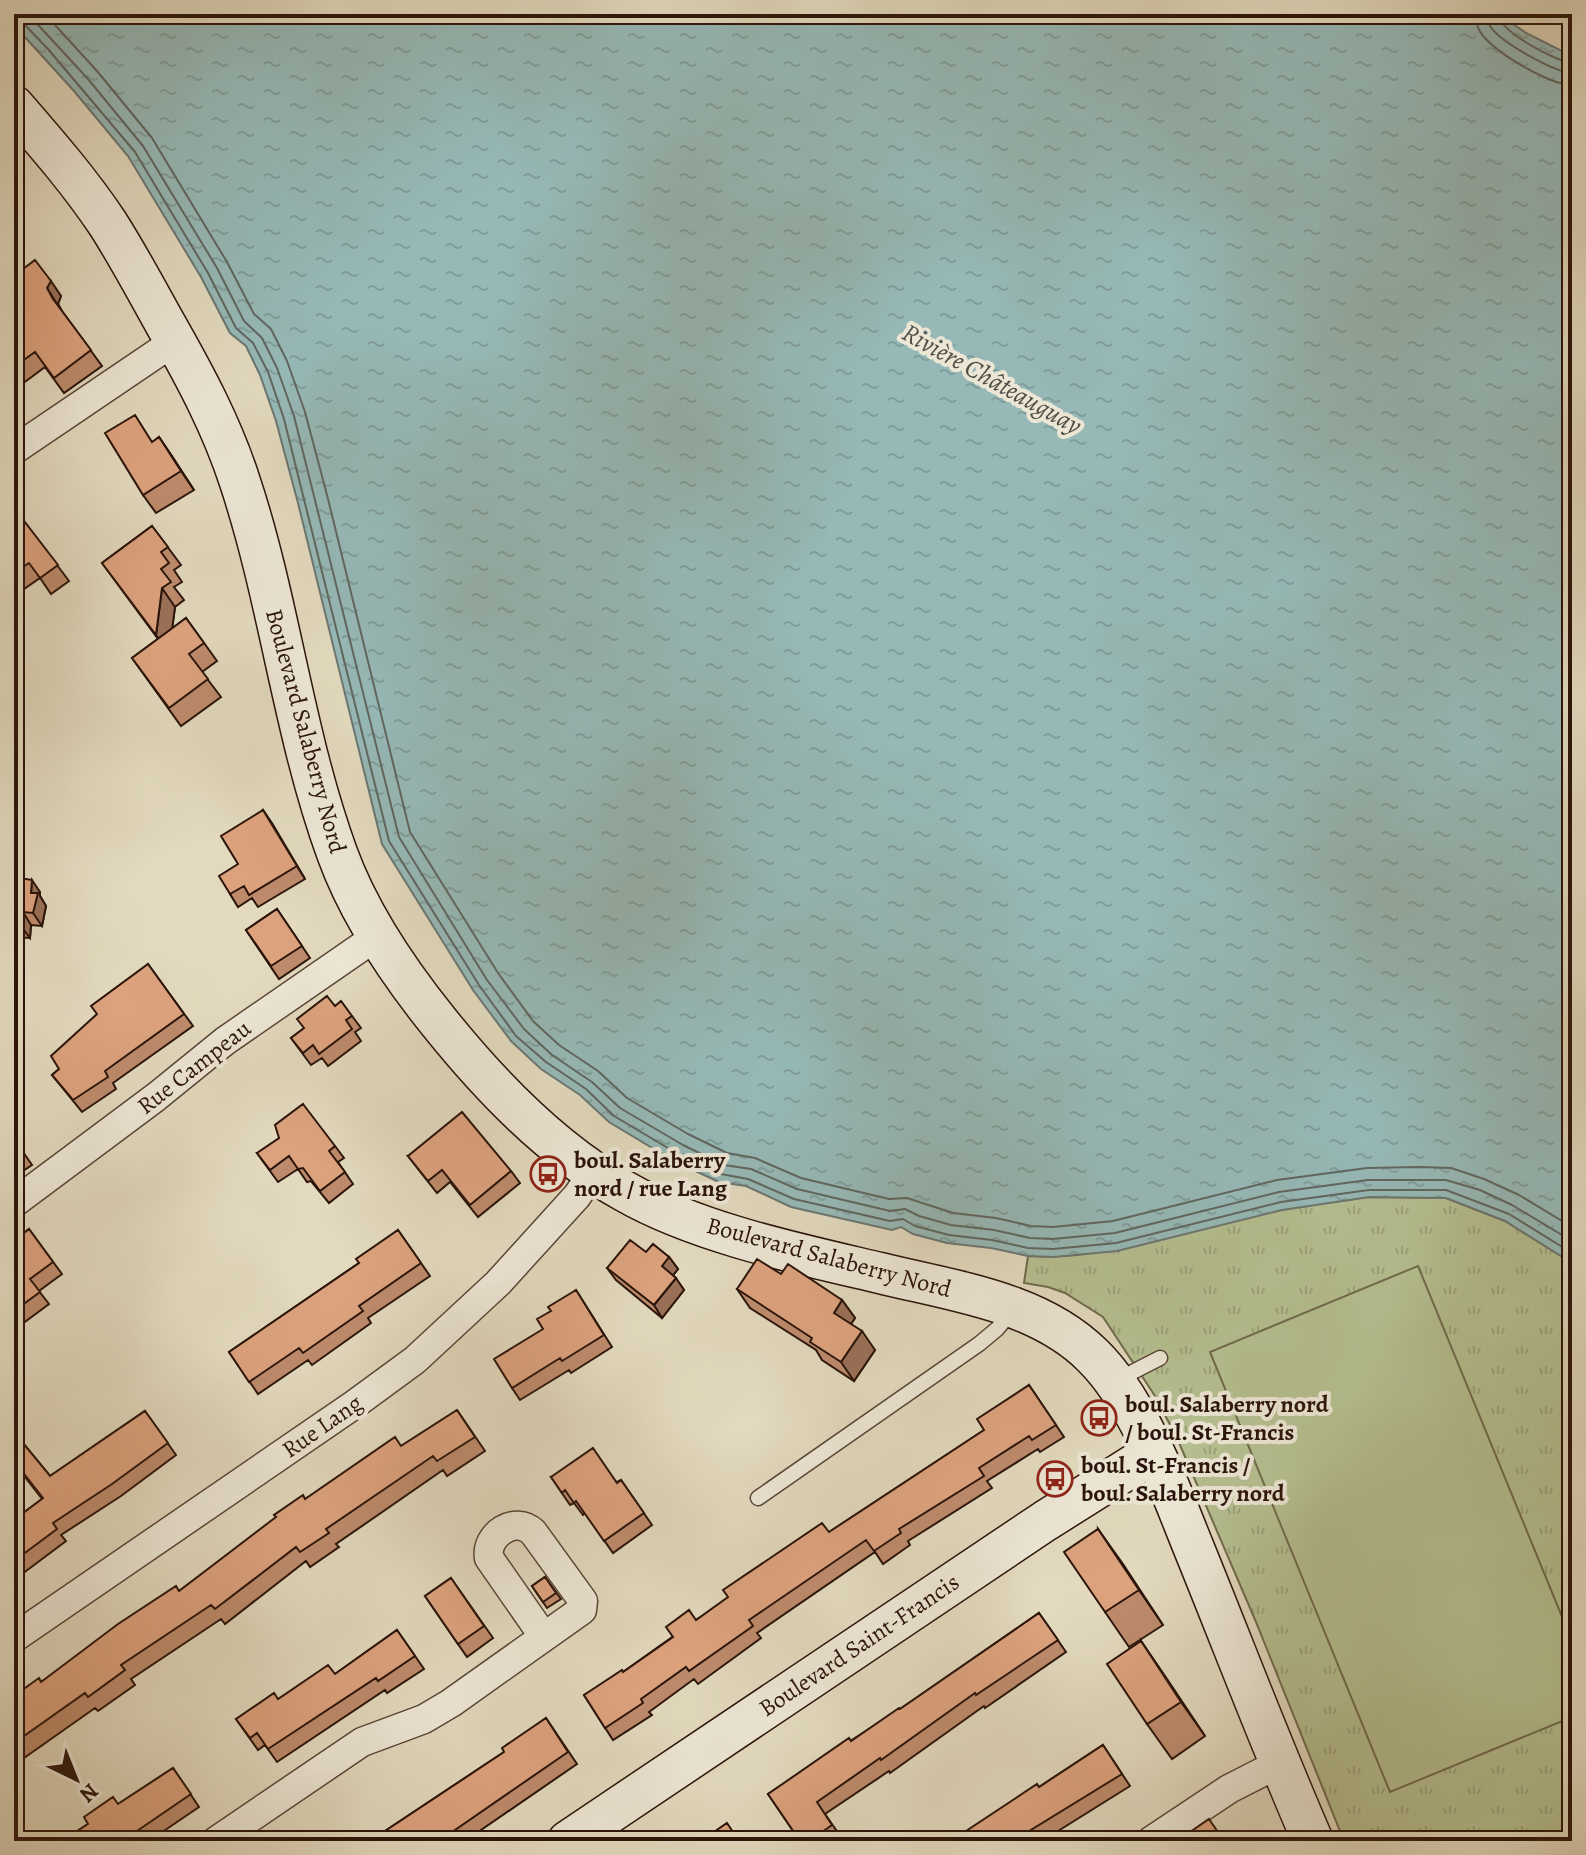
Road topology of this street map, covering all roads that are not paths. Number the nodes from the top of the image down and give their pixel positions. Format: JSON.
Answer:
{"nodes":[{"id":1,"x":17,"y":114,"type":"edge"},
{"id":2,"x":175,"y":341,"type":"junction"},
{"id":3,"x":14,"y":450,"type":"edge"},
{"id":4,"x":377,"y":936,"type":"junction"},
{"id":5,"x":594,"y":1171,"type":"junction"},
{"id":6,"x":14,"y":1203,"type":"edge"},
{"id":7,"x":1014,"y":1309,"type":"junction"},
{"id":8,"x":1160,"y":1358,"type":"dead end"},
{"id":9,"x":1114,"y":1381,"type":"junction"},
{"id":10,"x":1153,"y":1453,"type":"junction"},
{"id":11,"x":758,"y":1498,"type":"dead end"},
{"id":12,"x":544,"y":1637,"type":"dead end"},
{"id":13,"x":14,"y":1638,"type":"edge"},
{"id":14,"x":1280,"y":1763,"type":"junction"},
{"id":15,"x":216,"y":1841,"type":"edge"},
{"id":16,"x":568,"y":1841,"type":"edge"},
{"id":17,"x":1151,"y":1841,"type":"edge"},
{"id":18,"x":1313,"y":1841,"type":"edge"}],
"edges":[{"from":1,"to":2,"type":"street","name":"Boulevard Salaberry Nord"},
{"from":2,"to":3,"type":"street"},
{"from":2,"to":4,"type":"street","name":"Boulevard Salaberry Nord"},
{"from":4,"to":5,"type":"street","name":"Boulevard Salaberry Nord"},
{"from":4,"to":6,"type":"street","name":"Rue Campeau"},
{"from":5,"to":7,"type":"street","name":"Boulevard Salaberry Nord"},
{"from":5,"to":13,"type":"street","name":"Rue Lang"},
{"from":7,"to":9,"type":"street","name":"Boulevard Salaberry Nord"},
{"from":7,"to":11,"type":"lane"},
{"from":8,"to":9,"type":"lane"},
{"from":9,"to":10,"type":"street","name":"Boulevard Salaberry Nord"},
{"from":10,"to":14,"type":"street","name":"Boulevard Salaberry Nord"},
{"from":10,"to":16,"type":"street","name":"Boulevard Saint-Francis"},
{"from":12,"to":15,"type":"street"},
{"from":14,"to":17,"type":"street"},
{"from":14,"to":18,"type":"street","name":"Boulevard Salaberry Nord"}]}
